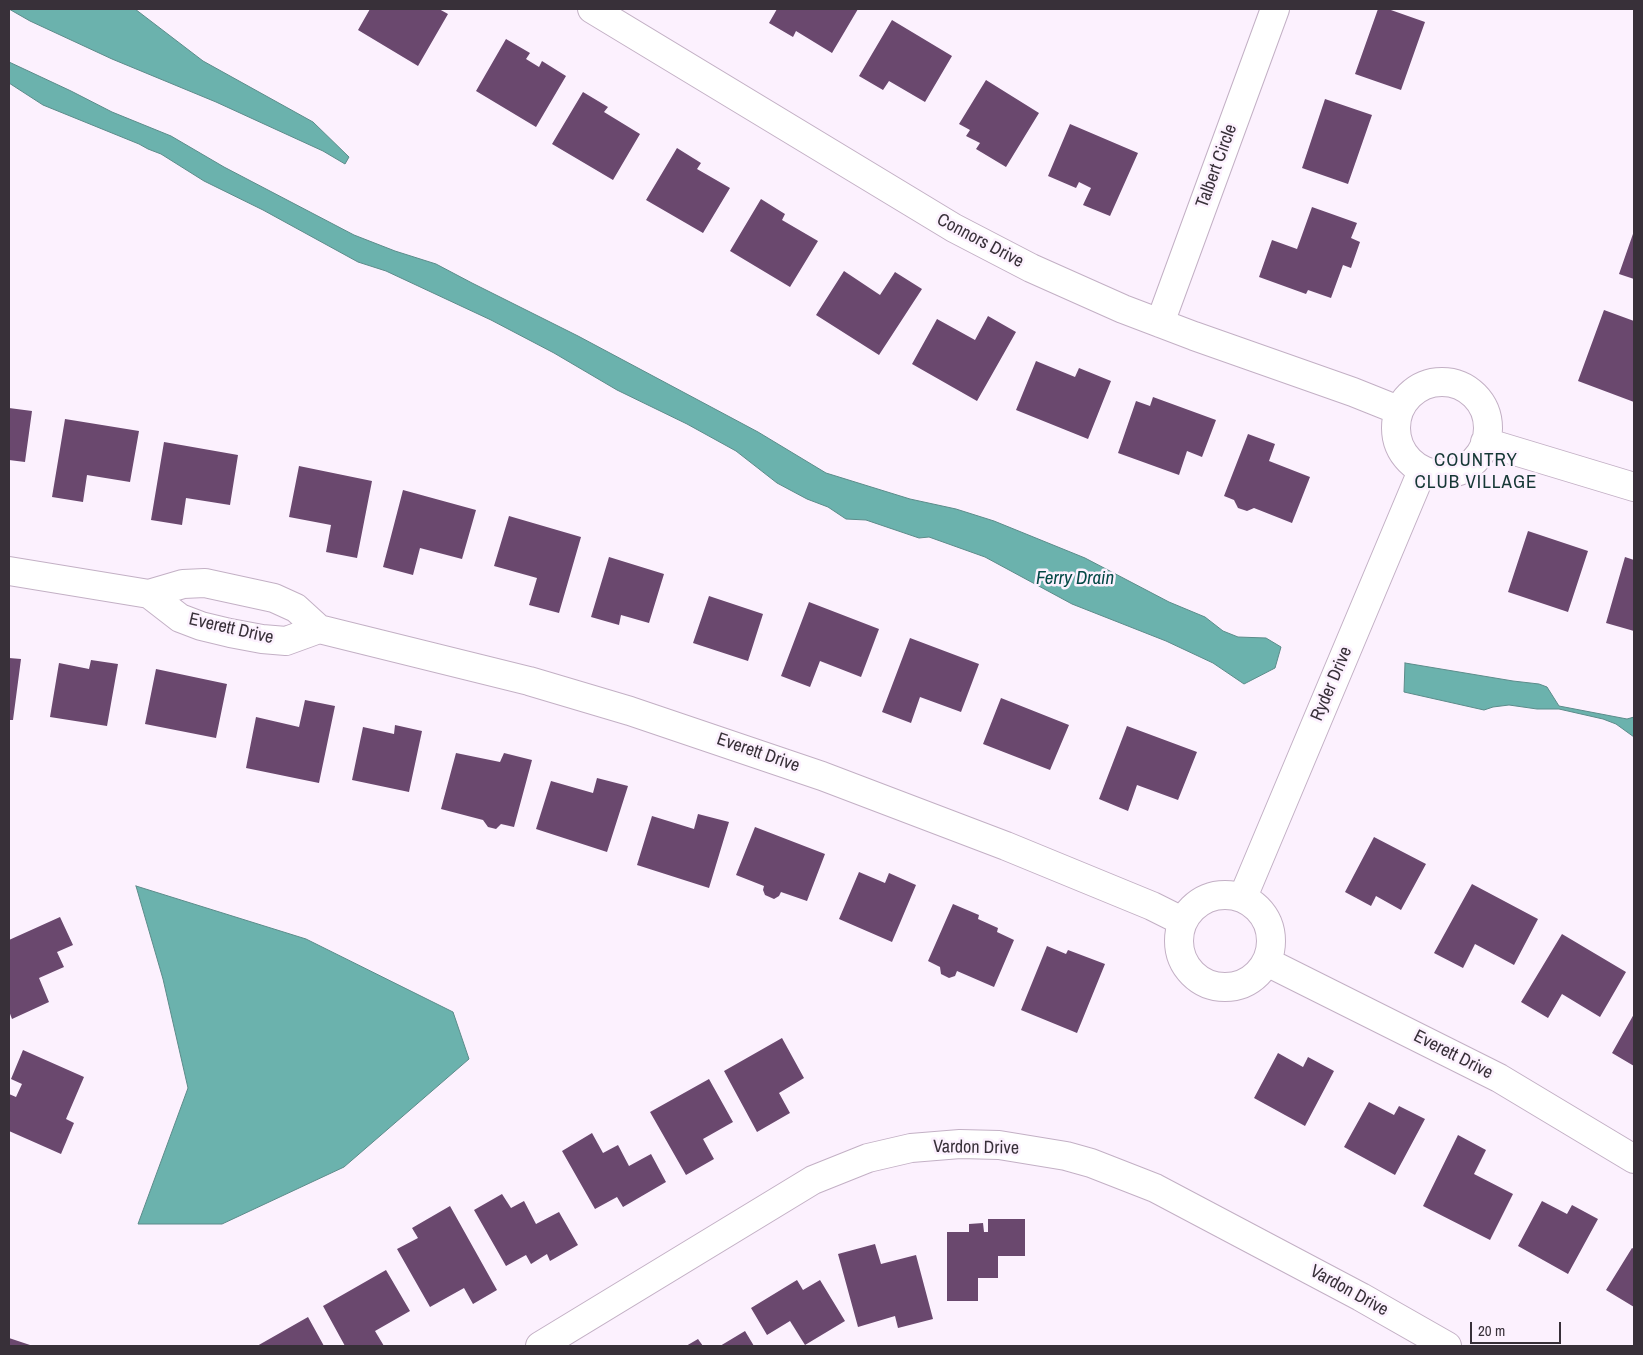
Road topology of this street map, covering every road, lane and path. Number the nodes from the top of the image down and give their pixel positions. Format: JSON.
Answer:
{"nodes":[{"id":1,"x":592,"y":9,"type":"edge"},
{"id":2,"x":1275,"y":9,"type":"edge"},
{"id":3,"x":1160,"y":323,"type":"junction"},
{"id":4,"x":1398,"y":410,"type":"junction"},
{"id":5,"x":1486,"y":442,"type":"junction"},
{"id":6,"x":1422,"y":471,"type":"junction"},
{"id":7,"x":1634,"y":487,"type":"edge"},
{"id":8,"x":9,"y":571,"type":"edge"},
{"id":9,"x":149,"y":594,"type":"junction"},
{"id":10,"x":320,"y":629,"type":"junction"},
{"id":11,"x":1243,"y":897,"type":"junction"},
{"id":12,"x":1182,"y":921,"type":"junction"},
{"id":13,"x":1267,"y":962,"type":"junction"},
{"id":14,"x":1634,"y":1159,"type":"edge"},
{"id":15,"x":540,"y":1346,"type":"edge"},
{"id":16,"x":1447,"y":1346,"type":"edge"}],
"edges":[{"from":1,"to":3,"type":"street","name":"Connors Drive"},
{"from":2,"to":3,"type":"street","name":"Talbert Circle"},
{"from":3,"to":4,"type":"street","name":"Connors Drive"},
{"from":4,"to":5,"type":"street"},
{"from":4,"to":6,"type":"street"},
{"from":5,"to":6,"type":"street"},
{"from":5,"to":7,"type":"street"},
{"from":6,"to":11,"type":"street","name":"Ryder Drive"},
{"from":8,"to":9,"type":"street","name":"Everett Drive"},
{"from":9,"to":10,"type":"street","name":"Everett Drive"},
{"from":9,"to":10,"type":"street","name":"Everett Drive"},
{"from":10,"to":12,"type":"street","name":"Everett Drive"},
{"from":11,"to":12,"type":"street"},
{"from":11,"to":13,"type":"street"},
{"from":12,"to":13,"type":"street"},
{"from":13,"to":14,"type":"street","name":"Everett Drive"},
{"from":15,"to":16,"type":"street","name":"Vardon Drive"}]}
